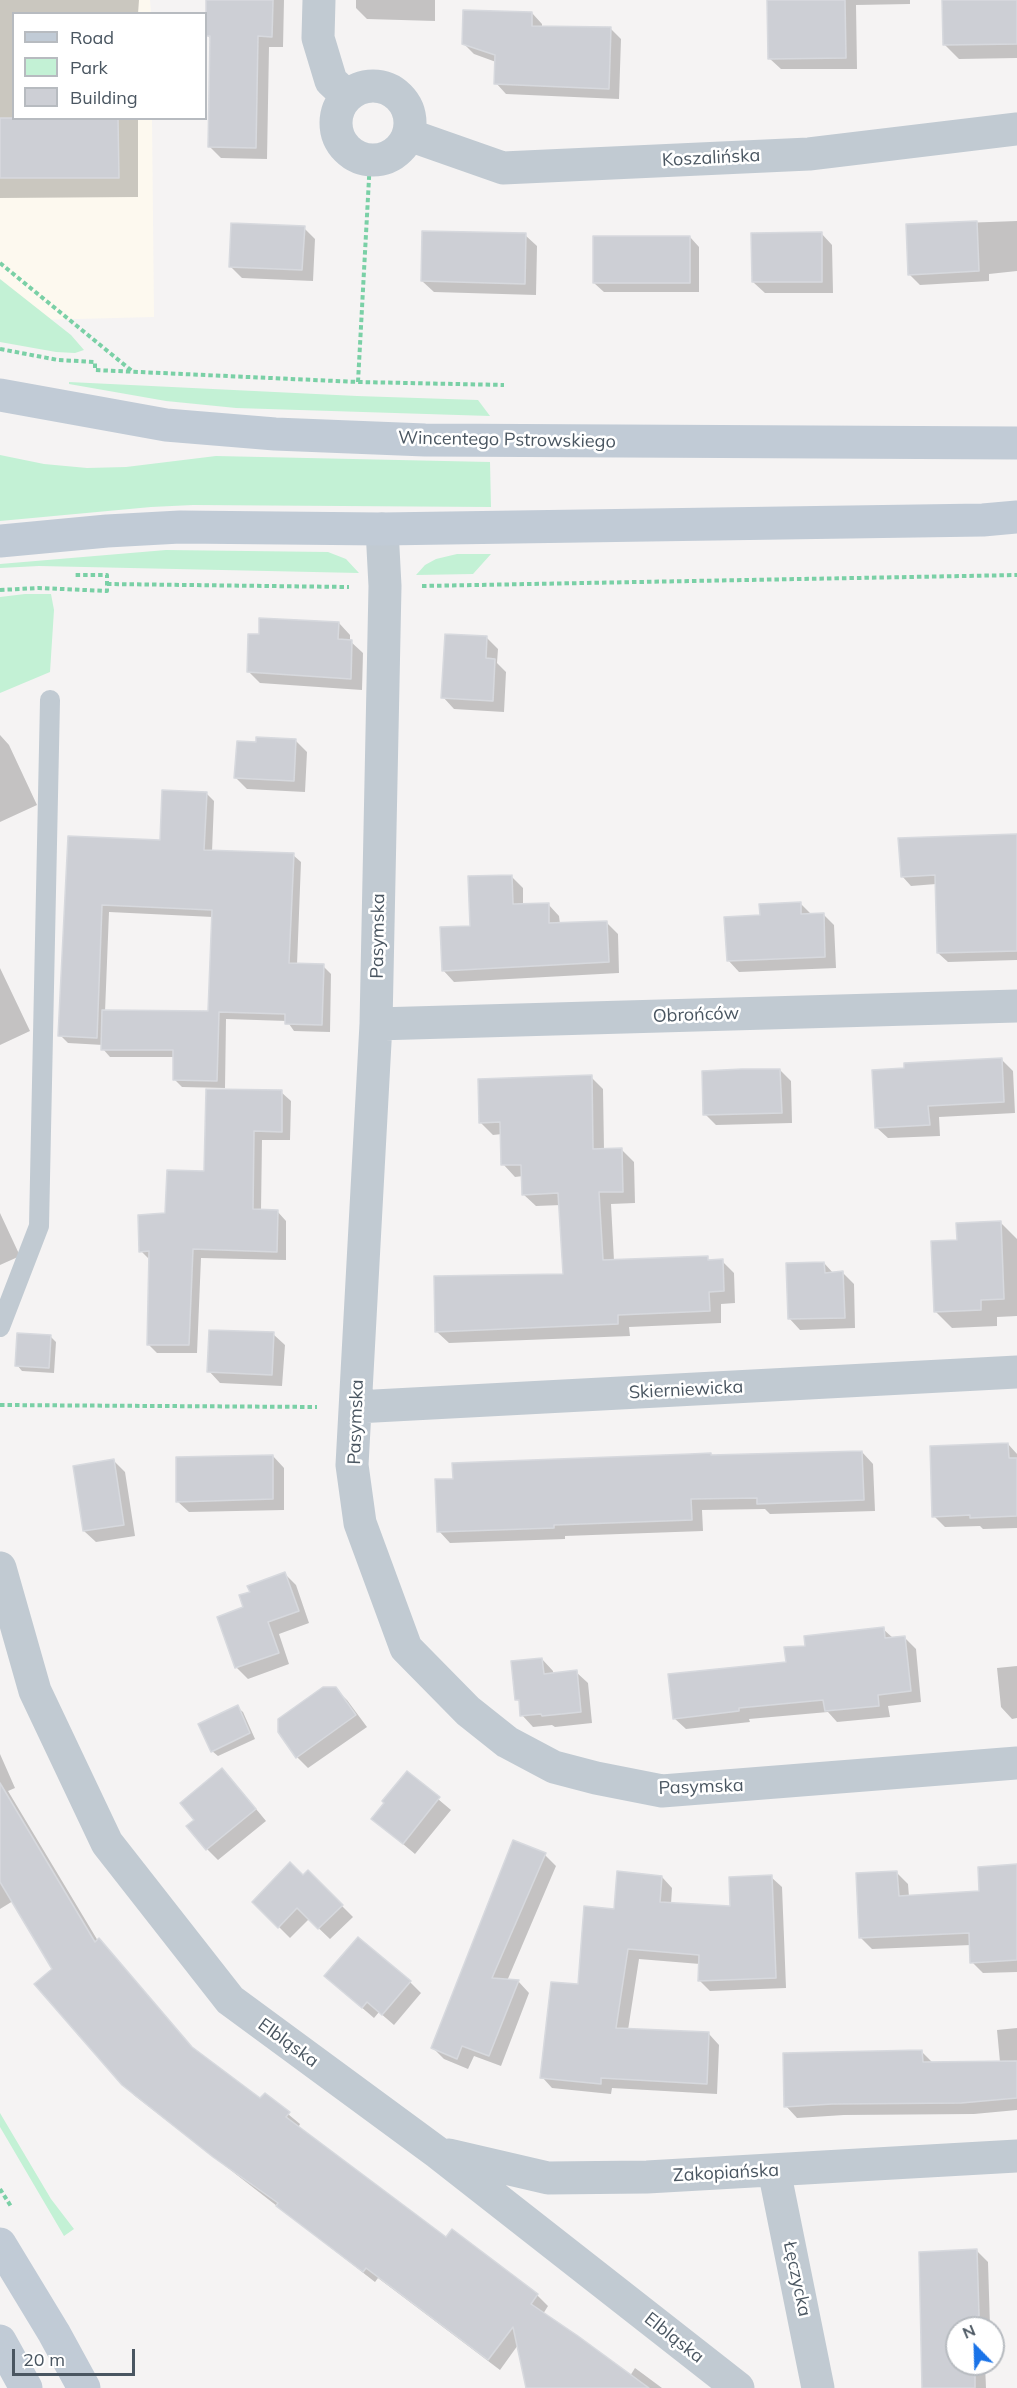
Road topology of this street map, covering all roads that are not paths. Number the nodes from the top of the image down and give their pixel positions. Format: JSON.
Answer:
{"nodes":[{"id":1,"x":319,"y":0,"type":"edge"},
{"id":2,"x":347,"y":96,"type":"junction"},
{"id":3,"x":1017,"y":129,"type":"edge"},
{"id":4,"x":409,"y":135,"type":"junction"},
{"id":5,"x":0,"y":395,"type":"edge"},
{"id":6,"x":1017,"y":442,"type":"edge"},
{"id":7,"x":1017,"y":517,"type":"edge"},
{"id":8,"x":382,"y":529,"type":"junction"},
{"id":9,"x":0,"y":541,"type":"edge"},
{"id":10,"x":50,"y":700,"type":"dead end"},
{"id":11,"x":1017,"y":1006,"type":"edge"},
{"id":12,"x":376,"y":1024,"type":"junction"},
{"id":13,"x":0,"y":1327,"type":"edge"},
{"id":14,"x":1017,"y":1372,"type":"edge"},
{"id":15,"x":356,"y":1407,"type":"junction"},
{"id":16,"x":0,"y":1568,"type":"edge"},
{"id":17,"x":1017,"y":1762,"type":"edge"},
{"id":18,"x":438,"y":2153,"type":"junction"},
{"id":19,"x":1017,"y":2156,"type":"edge"},
{"id":20,"x":774,"y":2170,"type":"junction"},
{"id":21,"x":0,"y":2244,"type":"edge"},
{"id":22,"x":0,"y":2341,"type":"edge"},
{"id":23,"x":26,"y":2388,"type":"edge"},
{"id":24,"x":84,"y":2388,"type":"edge"},
{"id":25,"x":738,"y":2388,"type":"edge"},
{"id":26,"x":818,"y":2388,"type":"edge"}],
"edges":[{"from":1,"to":2,"type":"street"},
{"from":2,"to":4,"type":"street"},
{"from":2,"to":4,"type":"street"},
{"from":3,"to":4,"type":"street","name":"Koszalińska"},
{"from":5,"to":6,"type":"main road","name":"Wincentego Pstrowskiego"},
{"from":7,"to":8,"type":"main road"},
{"from":8,"to":9,"type":"main road"},
{"from":8,"to":12,"type":"street","name":"Pasymska"},
{"from":10,"to":13,"type":"lane"},
{"from":11,"to":12,"type":"street","name":"Obrońców"},
{"from":12,"to":15,"type":"street","name":"Pasymska"},
{"from":14,"to":15,"type":"street","name":"Skierniewicka"},
{"from":15,"to":17,"type":"street","name":"Pasymska"},
{"from":16,"to":18,"type":"street","name":"Elbląska"},
{"from":18,"to":20,"type":"street","name":"Zakopiańska"},
{"from":18,"to":25,"type":"street","name":"Elbląska"},
{"from":19,"to":20,"type":"street","name":"Zakopiańska"},
{"from":20,"to":26,"type":"street","name":"Łęczycka"},
{"from":21,"to":24,"type":"main road"},
{"from":22,"to":23,"type":"main road"}]}
